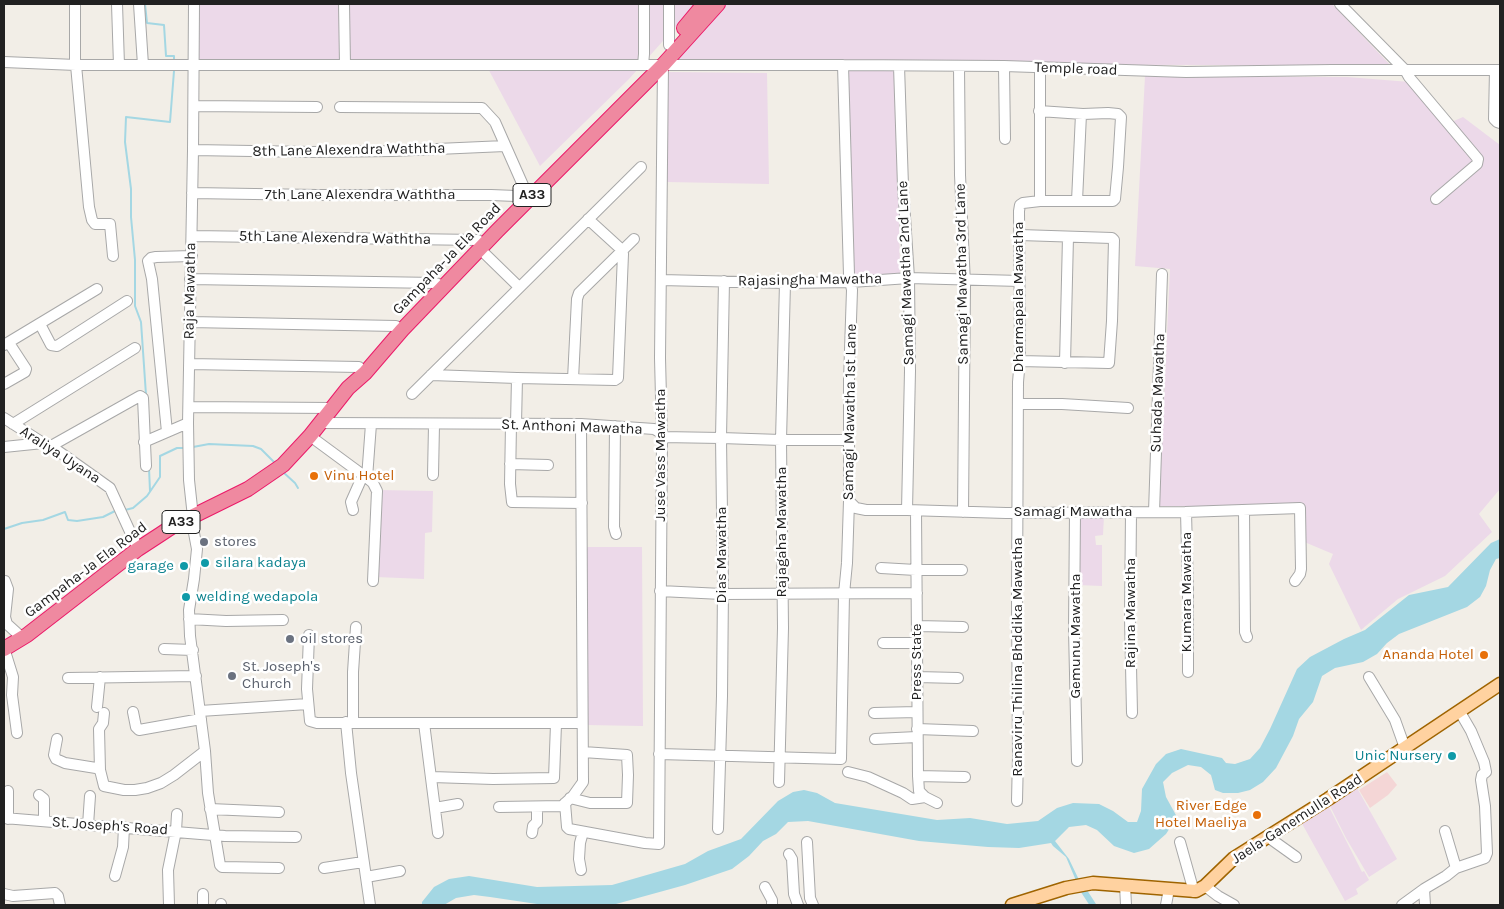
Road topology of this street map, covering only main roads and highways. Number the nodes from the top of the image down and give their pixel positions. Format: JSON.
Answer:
{"nodes":[{"id":1,"x":704,"y":4,"type":"edge"},
{"id":2,"x":718,"y":4,"type":"edge"},
{"id":3,"x":653,"y":65,"type":"junction"},
{"id":4,"x":440,"y":285,"type":"junction"},
{"id":5,"x":348,"y":388,"type":"junction"},
{"id":6,"x":4,"y":648,"type":"edge"},
{"id":7,"x":1500,"y":684,"type":"edge"},
{"id":8,"x":1012,"y":905,"type":"edge"}],
"edges":[{"from":1,"to":3,"type":"highway","name":"Gampaha-Ja Ela Road","number":"A33"},
{"from":2,"to":3,"type":"highway","name":"Gampaha-Ja Ela Road","number":"A33"},
{"from":3,"to":4,"type":"highway","name":"Gampaha-Ja Ela Road","number":"A33"},
{"from":4,"to":5,"type":"highway","name":"Gampaha-Ja Ela Road","number":"A33"},
{"from":4,"to":5,"type":"highway","name":"Gampaha-Ja Ela Road","number":"A33"},
{"from":5,"to":6,"type":"highway","name":"Gampaha-Ja Ela Road","number":"A33"},
{"from":7,"to":8,"type":"main road","name":"Jaela-Ganemulla Road"}]}
